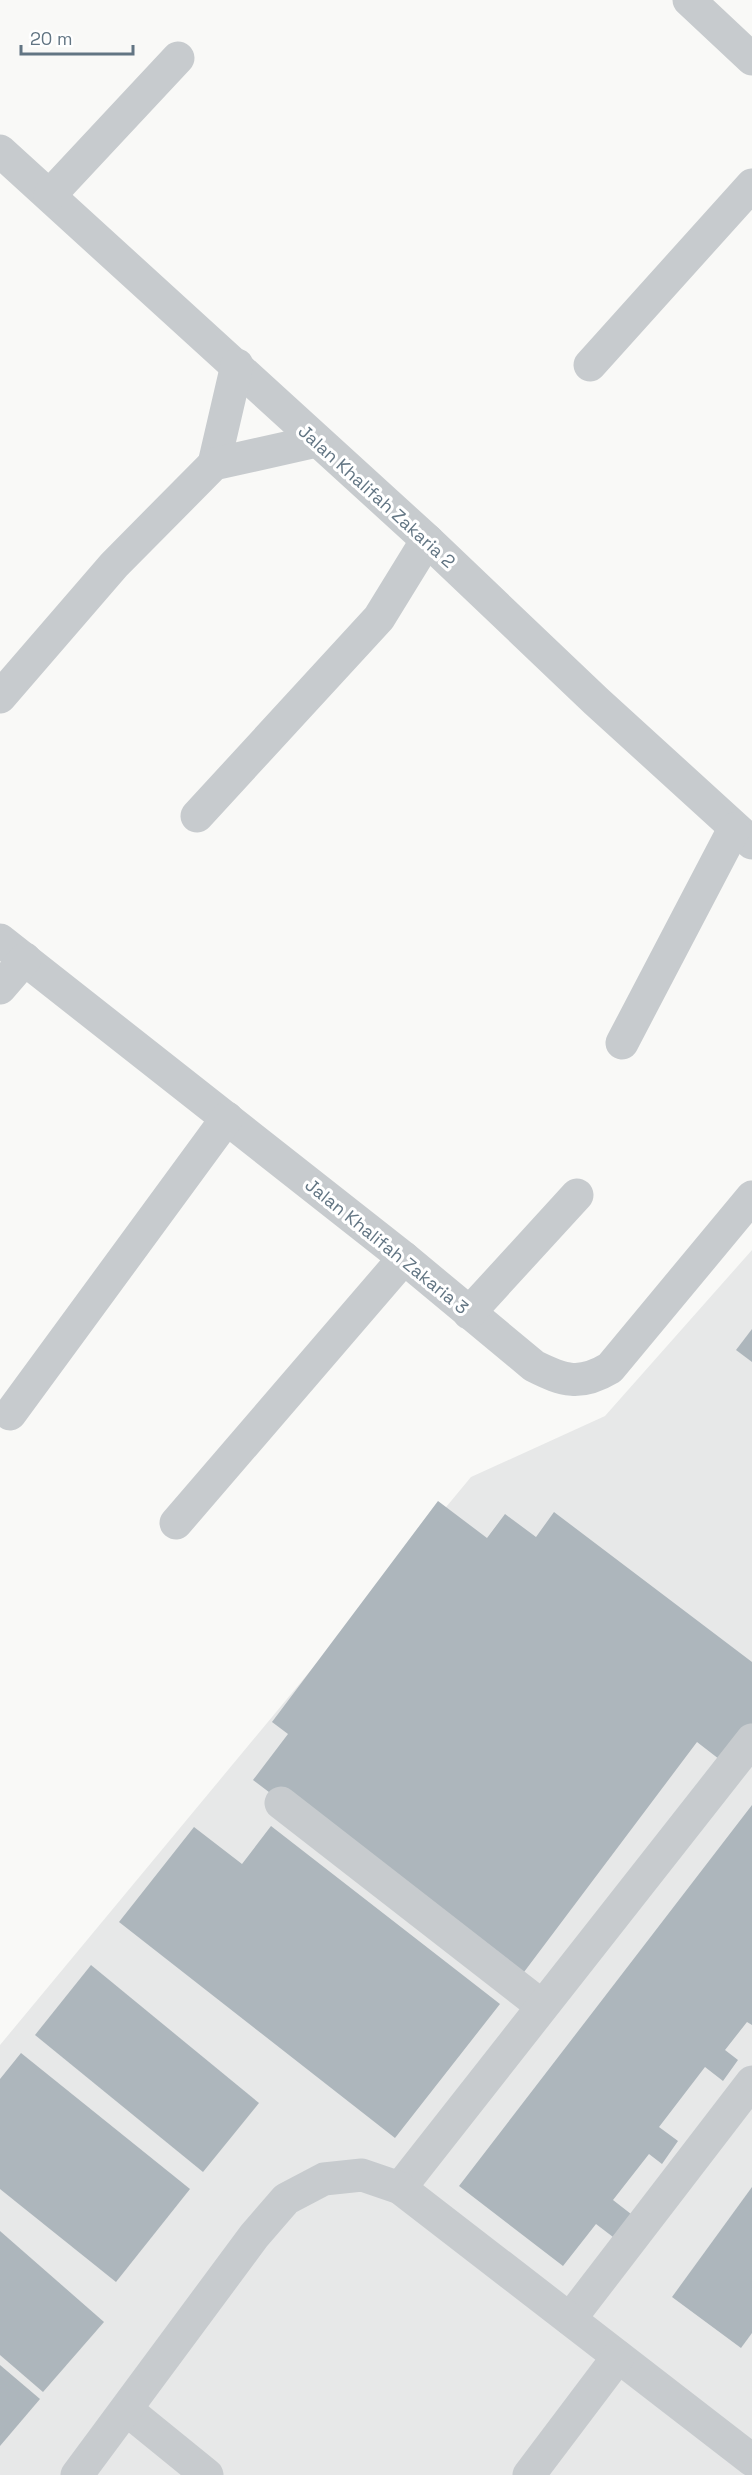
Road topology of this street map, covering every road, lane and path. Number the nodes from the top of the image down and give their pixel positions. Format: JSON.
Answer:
{"nodes":[{"id":1,"x":689,"y":0,"type":"edge"},
{"id":2,"x":178,"y":58,"type":"dead end"},
{"id":3,"x":752,"y":59,"type":"edge"},
{"id":4,"x":0,"y":151,"type":"edge"},
{"id":5,"x":752,"y":185,"type":"edge"},
{"id":6,"x":50,"y":195,"type":"junction"},
{"id":7,"x":237,"y":365,"type":"junction"},
{"id":8,"x":590,"y":365,"type":"dead end"},
{"id":9,"x":317,"y":441,"type":"junction"},
{"id":10,"x":214,"y":464,"type":"junction"},
{"id":11,"x":427,"y":540,"type":"junction"},
{"id":12,"x":0,"y":698,"type":"edge"},
{"id":13,"x":197,"y":816,"type":"dead end"},
{"id":14,"x":743,"y":836,"type":"edge"},
{"id":15,"x":12,"y":950,"type":"edge"},
{"id":16,"x":0,"y":988,"type":"edge"},
{"id":17,"x":622,"y":1042,"type":"dead end"},
{"id":18,"x":227,"y":1118,"type":"junction"},
{"id":19,"x":578,"y":1195,"type":"dead end"},
{"id":20,"x":752,"y":1197,"type":"edge"},
{"id":21,"x":404,"y":1258,"type":"junction"},
{"id":22,"x":470,"y":1312,"type":"junction"},
{"id":23,"x":10,"y":1414,"type":"dead end"},
{"id":24,"x":176,"y":1523,"type":"dead end"},
{"id":25,"x":752,"y":1740,"type":"edge"},
{"id":26,"x":281,"y":1803,"type":"dead end"},
{"id":27,"x":542,"y":2006,"type":"junction"},
{"id":28,"x":752,"y":2082,"type":"edge"},
{"id":29,"x":400,"y":2188,"type":"junction"},
{"id":30,"x":570,"y":2319,"type":"junction"},
{"id":31,"x":618,"y":2357,"type":"junction"},
{"id":32,"x":127,"y":2410,"type":"junction"},
{"id":33,"x":752,"y":2460,"type":"edge"},
{"id":34,"x":77,"y":2475,"type":"edge"},
{"id":35,"x":207,"y":2475,"type":"edge"},
{"id":36,"x":529,"y":2475,"type":"edge"}],
"edges":[{"from":1,"to":3,"type":"street"},
{"from":2,"to":6,"type":"street"},
{"from":4,"to":6,"type":"street","name":"Jalan Khalifah Zakaria 2"},
{"from":5,"to":8,"type":"street"},
{"from":6,"to":7,"type":"street","name":"Jalan Khalifah Zakaria 2"},
{"from":7,"to":9,"type":"street","name":"Jalan Khalifah Zakaria 2"},
{"from":7,"to":10,"type":"street"},
{"from":9,"to":10,"type":"street"},
{"from":9,"to":11,"type":"street","name":"Jalan Khalifah Zakaria 2"},
{"from":10,"to":12,"type":"street"},
{"from":11,"to":13,"type":"street"},
{"from":11,"to":14,"type":"street","name":"Jalan Khalifah Zakaria 2"},
{"from":14,"to":17,"type":"street"},
{"from":15,"to":16,"type":"street"},
{"from":15,"to":18,"type":"street","name":"Jalan Khalifah Zakaria 3"},
{"from":18,"to":21,"type":"street","name":"Jalan Khalifah Zakaria 3"},
{"from":18,"to":23,"type":"street"},
{"from":19,"to":22,"type":"street"},
{"from":20,"to":22,"type":"street","name":"Jalan Khalifah Zakaria 3"},
{"from":21,"to":22,"type":"street","name":"Jalan Khalifah Zakaria 3"},
{"from":21,"to":24,"type":"street"},
{"from":25,"to":27,"type":"street"},
{"from":26,"to":27,"type":"street"},
{"from":27,"to":29,"type":"street"},
{"from":28,"to":30,"type":"street"},
{"from":29,"to":30,"type":"street"},
{"from":29,"to":32,"type":"street"},
{"from":30,"to":31,"type":"street"},
{"from":31,"to":33,"type":"street"},
{"from":31,"to":36,"type":"street"},
{"from":32,"to":34,"type":"street"},
{"from":32,"to":35,"type":"street"}]}
